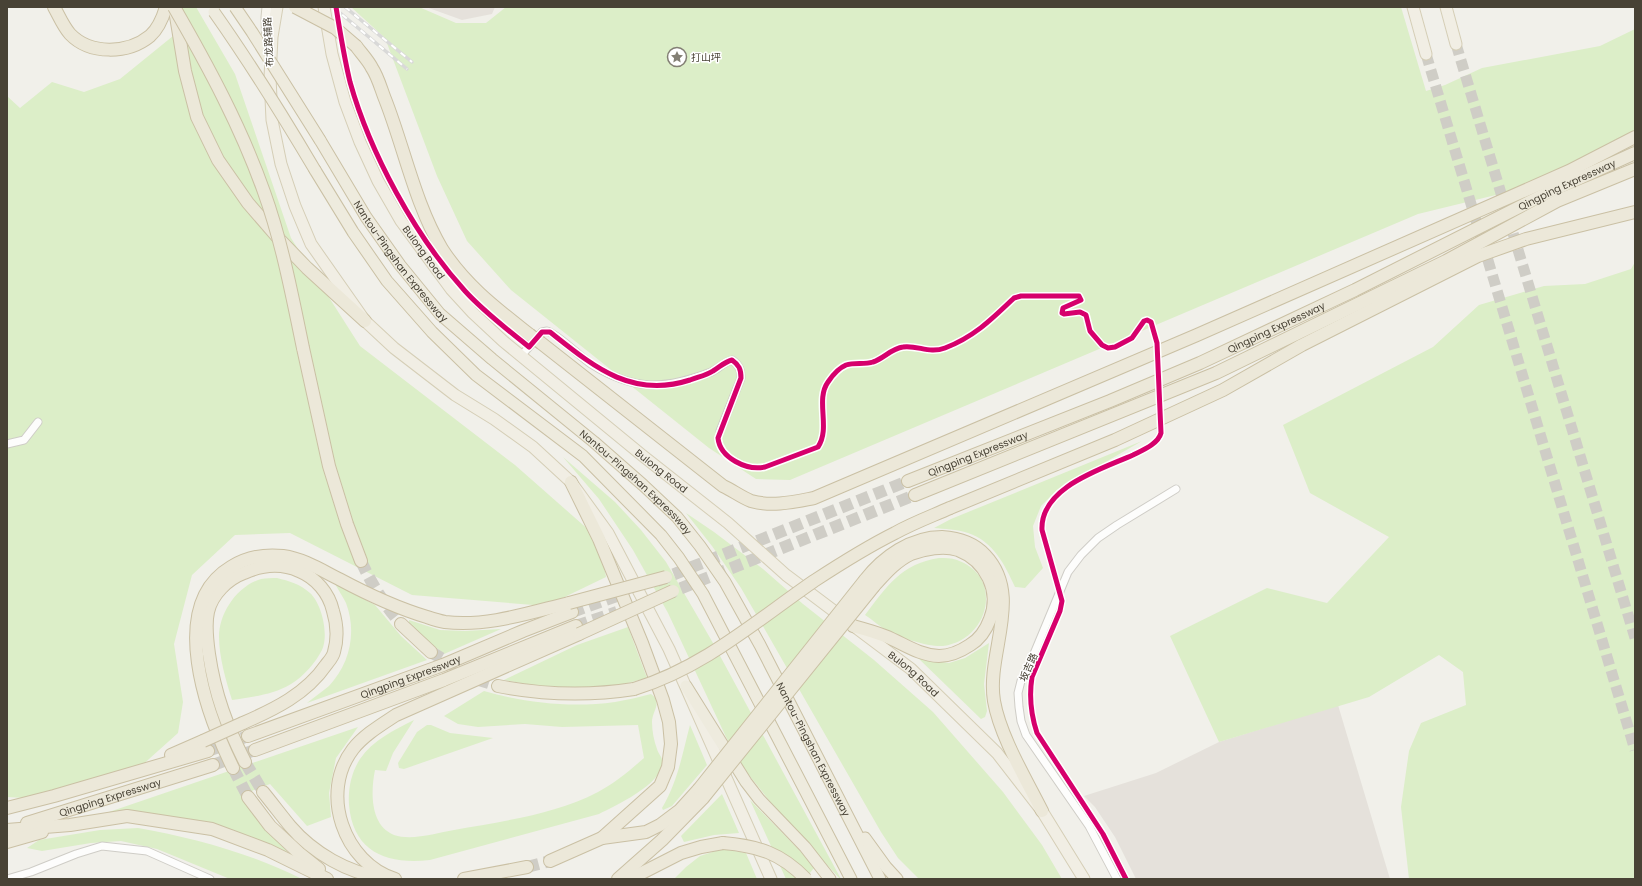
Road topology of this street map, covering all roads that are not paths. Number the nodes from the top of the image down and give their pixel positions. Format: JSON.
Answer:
{"nodes":[{"id":1,"x":54,"y":7,"type":"edge"},
{"id":2,"x":166,"y":7,"type":"edge"},
{"id":3,"x":174,"y":7,"type":"edge"},
{"id":4,"x":235,"y":7,"type":"edge"},
{"id":5,"x":267,"y":7,"type":"edge"},
{"id":6,"x":277,"y":7,"type":"edge"},
{"id":7,"x":294,"y":7,"type":"edge"},
{"id":8,"x":324,"y":7,"type":"edge"},
{"id":9,"x":1413,"y":7,"type":"edge"},
{"id":10,"x":1446,"y":7,"type":"edge"},
{"id":11,"x":212,"y":10,"type":"edge"},
{"id":12,"x":1456,"y":44,"type":"tunnel mouth"},
{"id":13,"x":1426,"y":54,"type":"tunnel mouth"},
{"id":14,"x":270,"y":78,"type":"junction"},
{"id":15,"x":1635,"y":137,"type":"edge"},
{"id":16,"x":1635,"y":153,"type":"edge"},
{"id":17,"x":1635,"y":169,"type":"edge"},
{"id":18,"x":1635,"y":212,"type":"edge"},
{"id":19,"x":366,"y":321,"type":"junction"},
{"id":20,"x":521,"y":356,"type":"junction"},
{"id":21,"x":38,"y":422,"type":"dead end"},
{"id":22,"x":720,"y":431,"type":"dead end"},
{"id":23,"x":7,"y":444,"type":"edge"},
{"id":24,"x":908,"y":481,"type":"tunnel mouth"},
{"id":25,"x":571,"y":482,"type":"junction"},
{"id":26,"x":1176,"y":489,"type":"dead end"},
{"id":27,"x":915,"y":495,"type":"tunnel mouth"},
{"id":28,"x":361,"y":561,"type":"tunnel mouth"},
{"id":29,"x":666,"y":577,"type":"tunnel mouth"},
{"id":30,"x":869,"y":583,"type":"junction"},
{"id":31,"x":673,"y":591,"type":"tunnel mouth"},
{"id":32,"x":570,"y":608,"type":"junction"},
{"id":33,"x":401,"y":624,"type":"tunnel mouth"},
{"id":34,"x":853,"y":626,"type":"junction"},
{"id":35,"x":578,"y":630,"type":"junction"},
{"id":36,"x":431,"y":652,"type":"tunnel mouth"},
{"id":37,"x":498,"y":686,"type":"tunnel mouth"},
{"id":38,"x":686,"y":686,"type":"junction"},
{"id":39,"x":248,"y":736,"type":"tunnel mouth"},
{"id":40,"x":254,"y":750,"type":"tunnel mouth"},
{"id":41,"x":245,"y":762,"type":"tunnel mouth"},
{"id":42,"x":213,"y":765,"type":"tunnel mouth"},
{"id":43,"x":234,"y":768,"type":"tunnel mouth"},
{"id":44,"x":833,"y":789,"type":"junction"},
{"id":45,"x":263,"y":792,"type":"tunnel mouth"},
{"id":46,"x":701,"y":793,"type":"junction"},
{"id":47,"x":54,"y":796,"type":"junction"},
{"id":48,"x":248,"y":797,"type":"tunnel mouth"},
{"id":49,"x":7,"y":799,"type":"edge"},
{"id":50,"x":7,"y":808,"type":"edge"},
{"id":51,"x":1042,"y":812,"type":"junction"},
{"id":52,"x":70,"y":825,"type":"junction"},
{"id":53,"x":7,"y":830,"type":"edge"},
{"id":54,"x":602,"y":838,"type":"junction"},
{"id":55,"x":7,"y":842,"type":"edge"},
{"id":56,"x":550,"y":861,"type":"tunnel mouth"},
{"id":57,"x":527,"y":867,"type":"tunnel mouth"},
{"id":58,"x":7,"y":879,"type":"edge"},
{"id":59,"x":210,"y":879,"type":"edge"},
{"id":60,"x":327,"y":879,"type":"edge"},
{"id":61,"x":332,"y":879,"type":"edge"},
{"id":62,"x":390,"y":879,"type":"edge"},
{"id":63,"x":395,"y":879,"type":"edge"},
{"id":64,"x":464,"y":879,"type":"edge"},
{"id":65,"x":618,"y":879,"type":"edge"},
{"id":66,"x":630,"y":879,"type":"edge"},
{"id":67,"x":771,"y":879,"type":"edge"},
{"id":68,"x":806,"y":879,"type":"edge"},
{"id":69,"x":830,"y":879,"type":"edge"},
{"id":70,"x":851,"y":879,"type":"edge"},
{"id":71,"x":880,"y":879,"type":"edge"},
{"id":72,"x":897,"y":879,"type":"edge"},
{"id":73,"x":1084,"y":879,"type":"edge"},
{"id":74,"x":1117,"y":879,"type":"edge"}],
"edges":[{"from":1,"to":2,"type":"highway"},
{"from":3,"to":19,"type":"highway"},
{"from":3,"to":28,"type":"highway","bridge":true},
{"from":4,"to":44,"type":"highway","name":"Nantou-Pingshan Expressway","bridge":true},
{"from":5,"to":14,"type":"main road","name":"布龙路辅路"},
{"from":6,"to":14,"type":"main road"},
{"from":7,"to":15,"type":"highway","bridge":true},
{"from":8,"to":20,"type":"main road","name":"Bulong Road"},
{"from":9,"to":13,"type":"main road"},
{"from":10,"to":12,"type":"main road"},
{"from":11,"to":70,"type":"highway","name":"Nantou-Pingshan Expressway","bridge":true},
{"from":14,"to":19,"type":"main road"},
{"from":16,"to":24,"type":"highway","name":"Qingping Expressway"},
{"from":17,"to":27,"type":"highway","name":"Qingping Expressway"},
{"from":18,"to":37,"type":"highway","bridge":true},
{"from":19,"to":25,"type":"main road"},
{"from":20,"to":22,"type":"street"},
{"from":20,"to":34,"type":"main road","name":"Bulong Road"},
{"from":21,"to":23,"type":"street"},
{"from":25,"to":38,"type":"main road"},
{"from":25,"to":54,"type":"highway"},
{"from":26,"to":74,"type":"street","name":"坂吉路"},
{"from":29,"to":32,"type":"highway","bridge":true},
{"from":30,"to":34,"type":"highway"},
{"from":30,"to":46,"type":"highway","bridge":true},
{"from":30,"to":51,"type":"highway"},
{"from":31,"to":35,"type":"highway","bridge":true},
{"from":32,"to":39,"type":"highway","name":"Qingping Expressway"},
{"from":32,"to":43,"type":"highway"},
{"from":33,"to":36,"type":"highway"},
{"from":34,"to":51,"type":"main road","name":"Bulong Road"},
{"from":35,"to":40,"type":"highway","name":"Qingping Expressway"},
{"from":35,"to":63,"type":"highway"},
{"from":38,"to":67,"type":"main road"},
{"from":38,"to":69,"type":"highway"},
{"from":41,"to":47,"type":"highway","name":"Qingping Expressway","bridge":true},
{"from":42,"to":53,"type":"highway","name":"Qingping Expressway"},
{"from":44,"to":71,"type":"highway","name":"Nantou-Pingshan Expressway"},
{"from":44,"to":72,"type":"highway"},
{"from":45,"to":62,"type":"highway"},
{"from":46,"to":54,"type":"highway"},
{"from":46,"to":65,"type":"highway"},
{"from":47,"to":49,"type":"highway"},
{"from":47,"to":50,"type":"highway","name":"Qingping Expressway"},
{"from":48,"to":61,"type":"highway"},
{"from":51,"to":73,"type":"main road","name":"Bulong Road"},
{"from":52,"to":53,"type":"highway"},
{"from":52,"to":55,"type":"highway"},
{"from":52,"to":60,"type":"highway"},
{"from":54,"to":56,"type":"highway"},
{"from":57,"to":64,"type":"highway"},
{"from":58,"to":59,"type":"street"},
{"from":66,"to":68,"type":"highway","bridge":true}]}
